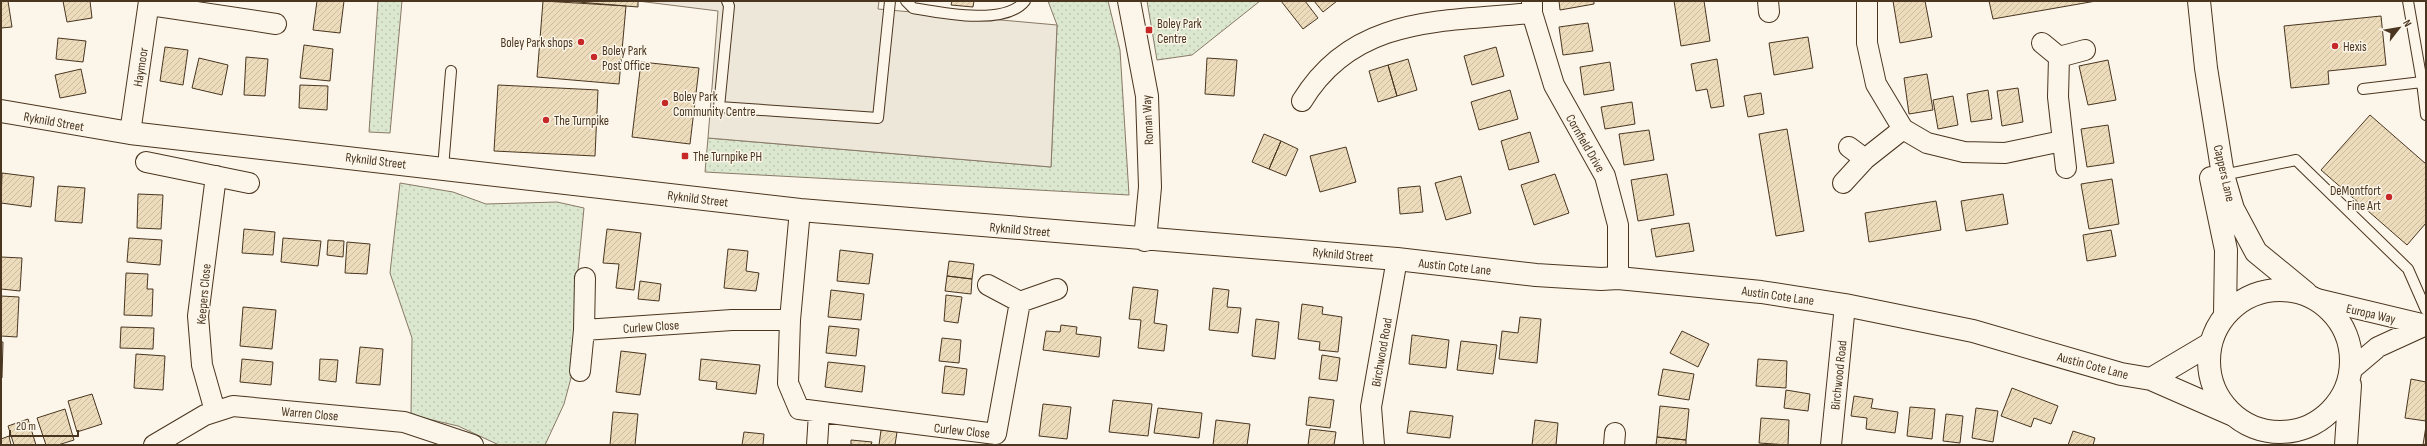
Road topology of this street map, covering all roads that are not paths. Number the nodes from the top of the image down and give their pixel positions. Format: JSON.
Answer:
{"nodes":[{"id":1,"x":727,"y":1,"type":"edge"},
{"id":2,"x":890,"y":1,"type":"edge"},
{"id":3,"x":906,"y":1,"type":"edge"},
{"id":4,"x":1025,"y":1,"type":"edge"},
{"id":5,"x":1129,"y":1,"type":"edge"},
{"id":6,"x":1867,"y":1,"type":"edge"},
{"id":7,"x":2199,"y":1,"type":"edge"},
{"id":8,"x":2408,"y":1,"type":"edge"},
{"id":9,"x":149,"y":3,"type":"edge"},
{"id":10,"x":1532,"y":7,"type":"edge"},
{"id":11,"x":276,"y":24,"type":"dead end"},
{"id":12,"x":2042,"y":43,"type":"dead end"},
{"id":13,"x":2085,"y":50,"type":"dead end"},
{"id":14,"x":2059,"y":58,"type":"junction"},
{"id":15,"x":2206,"y":68,"type":"junction"},
{"id":16,"x":451,"y":71,"type":"dead end"},
{"id":17,"x":2422,"y":82,"type":"junction"},
{"id":18,"x":2363,"y":89,"type":"dead end"},
{"id":19,"x":1302,"y":102,"type":"dead end"},
{"id":20,"x":1,"y":111,"type":"edge"},
{"id":21,"x":2426,"y":115,"type":"edge"},
{"id":22,"x":1903,"y":129,"type":"junction"},
{"id":23,"x":130,"y":133,"type":"junction"},
{"id":24,"x":2062,"y":141,"type":"junction"},
{"id":25,"x":1849,"y":147,"type":"dead end"},
{"id":26,"x":1865,"y":159,"type":"junction"},
{"id":27,"x":146,"y":162,"type":"dead end"},
{"id":28,"x":443,"y":168,"type":"junction"},
{"id":29,"x":2066,"y":168,"type":"dead end"},
{"id":30,"x":2223,"y":175,"type":"junction"},
{"id":31,"x":216,"y":176,"type":"junction"},
{"id":32,"x":250,"y":183,"type":"dead end"},
{"id":33,"x":1842,"y":183,"type":"dead end"},
{"id":34,"x":800,"y":210,"type":"junction"},
{"id":35,"x":1145,"y":240,"type":"junction"},
{"id":36,"x":1397,"y":259,"type":"junction"},
{"id":37,"x":585,"y":278,"type":"dead end"},
{"id":38,"x":1618,"y":278,"type":"junction"},
{"id":39,"x":988,"y":285,"type":"dead end"},
{"id":40,"x":1057,"y":289,"type":"dead end"},
{"id":41,"x":2313,"y":297,"type":"junction"},
{"id":42,"x":1020,"y":302,"type":"junction"},
{"id":43,"x":1845,"y":305,"type":"junction"},
{"id":44,"x":2426,"y":310,"type":"edge"},
{"id":45,"x":2225,"y":315,"type":"junction"},
{"id":46,"x":790,"y":320,"type":"junction"},
{"id":47,"x":584,"y":330,"type":"junction"},
{"id":48,"x":2210,"y":344,"type":"junction"},
{"id":49,"x":580,"y":371,"type":"dead end"},
{"id":50,"x":2351,"y":372,"type":"junction"},
{"id":51,"x":2151,"y":379,"type":"junction"},
{"id":52,"x":215,"y":410,"type":"junction"},
{"id":53,"x":819,"y":413,"type":"junction"},
{"id":54,"x":2231,"y":414,"type":"junction"},
{"id":55,"x":2294,"y":439,"type":"edge"},
{"id":56,"x":154,"y":445,"type":"edge"},
{"id":57,"x":473,"y":445,"type":"edge"},
{"id":58,"x":817,"y":445,"type":"edge"},
{"id":59,"x":1374,"y":445,"type":"edge"},
{"id":60,"x":1831,"y":445,"type":"edge"},
{"id":61,"x":2346,"y":445,"type":"edge"}],
"edges":[{"from":1,"to":2,"type":"lane"},
{"from":3,"to":4,"type":"lane"},
{"from":5,"to":35,"type":"main road","name":"Roman Way"},
{"from":6,"to":22,"type":"street"},
{"from":7,"to":15,"type":"main road","name":"Cappers Lane"},
{"from":8,"to":17,"type":"lane"},
{"from":9,"to":11,"type":"street"},
{"from":9,"to":23,"type":"street","name":"Haymoor"},
{"from":10,"to":19,"type":"street","name":"Cornfield Drive"},
{"from":10,"to":38,"type":"street","name":"Cornfield Drive"},
{"from":12,"to":14,"type":"street"},
{"from":13,"to":14,"type":"street"},
{"from":14,"to":24,"type":"street"},
{"from":15,"to":30,"type":"main road","name":"Cappers Lane"},
{"from":15,"to":45,"type":"main road","name":"Cappers Lane"},
{"from":16,"to":28,"type":"lane"},
{"from":17,"to":18,"type":"lane"},
{"from":17,"to":21,"type":"lane"},
{"from":20,"to":23,"type":"main road","name":"Ryknild Street"},
{"from":22,"to":24,"type":"street"},
{"from":22,"to":26,"type":"street"},
{"from":23,"to":28,"type":"main road","name":"Ryknild Street"},
{"from":24,"to":29,"type":"street"},
{"from":25,"to":26,"type":"street"},
{"from":26,"to":33,"type":"street"},
{"from":27,"to":31,"type":"street"},
{"from":28,"to":34,"type":"main road","name":"Ryknild Street"},
{"from":30,"to":41,"type":"main road","name":"Cappers Lane"},
{"from":30,"to":44,"type":"lane"},
{"from":31,"to":32,"type":"street"},
{"from":31,"to":52,"type":"street","name":"Keepers Close"},
{"from":34,"to":35,"type":"main road","name":"Ryknild Street"},
{"from":34,"to":46,"type":"street","name":"Curlew Close"},
{"from":35,"to":36,"type":"main road","name":"Ryknild Street"},
{"from":36,"to":38,"type":"main road","name":"Austin Cote Lane"},
{"from":36,"to":59,"type":"street","name":"Birchwood Road"},
{"from":37,"to":47,"type":"street"},
{"from":38,"to":43,"type":"main road","name":"Austin Cote Lane"},
{"from":39,"to":42,"type":"street"},
{"from":40,"to":42,"type":"street"},
{"from":41,"to":45,"type":"main road"},
{"from":41,"to":50,"type":"main road","name":"Cappers Lane"},
{"from":41,"to":50,"type":"street","name":"Europa Way"},
{"from":42,"to":53,"type":"street","name":"Curlew Close"},
{"from":43,"to":51,"type":"main road","name":"Austin Cote Lane"},
{"from":43,"to":60,"type":"street","name":"Birchwood Road"},
{"from":45,"to":48,"type":"main road"},
{"from":46,"to":47,"type":"street","name":"Curlew Close"},
{"from":46,"to":53,"type":"street","name":"Curlew Close"},
{"from":47,"to":49,"type":"street"},
{"from":48,"to":51,"type":"main road"},
{"from":48,"to":54,"type":"main road"},
{"from":50,"to":55,"type":"main road"},
{"from":50,"to":61,"type":"main road"},
{"from":51,"to":54,"type":"main road","name":"Austin Cote Lane"},
{"from":52,"to":56,"type":"street","name":"Warren Close"},
{"from":52,"to":57,"type":"street","name":"Warren Close"},
{"from":53,"to":58,"type":"street"},
{"from":54,"to":55,"type":"main road"}]}
